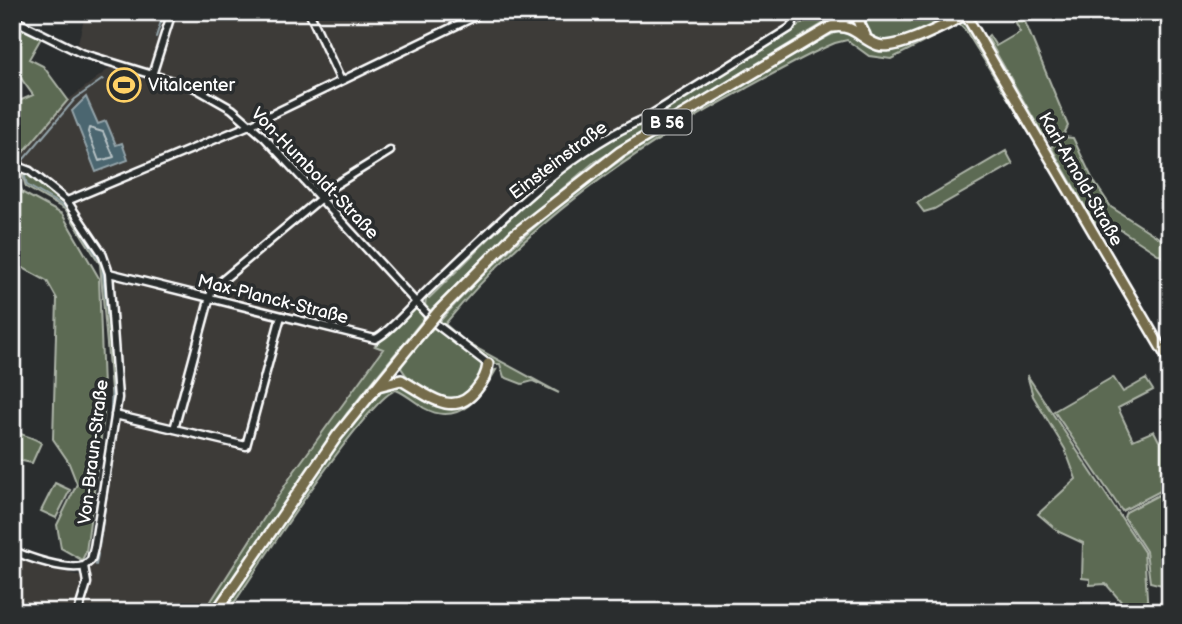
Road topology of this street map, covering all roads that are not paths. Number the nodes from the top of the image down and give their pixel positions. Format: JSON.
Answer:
{"nodes":[{"id":1,"x":172,"y":12,"type":"edge"},
{"id":2,"x":309,"y":12,"type":"edge"},
{"id":3,"x":484,"y":12,"type":"edge"},
{"id":4,"x":789,"y":12,"type":"edge"},
{"id":5,"x":855,"y":13,"type":"edge"},
{"id":6,"x":965,"y":13,"type":"edge"},
{"id":7,"x":950,"y":15,"type":"edge"},
{"id":8,"x":12,"y":19,"type":"edge"},
{"id":9,"x":939,"y":26,"type":"junction"},
{"id":10,"x":829,"y":27,"type":"junction"},
{"id":11,"x":868,"y":39,"type":"junction"},
{"id":12,"x":153,"y":72,"type":"junction"},
{"id":13,"x":341,"y":81,"type":"junction"},
{"id":14,"x":252,"y":124,"type":"junction"},
{"id":15,"x":12,"y":139,"type":"edge"},
{"id":16,"x":390,"y":151,"type":"dead end"},
{"id":17,"x":12,"y":164,"type":"edge"},
{"id":18,"x":20,"y":166,"type":"junction"},
{"id":19,"x":320,"y":197,"type":"junction"},
{"id":20,"x":66,"y":201,"type":"junction"},
{"id":21,"x":109,"y":273,"type":"junction"},
{"id":22,"x":209,"y":297,"type":"junction"},
{"id":23,"x":415,"y":301,"type":"junction"},
{"id":24,"x":281,"y":316,"type":"junction"},
{"id":25,"x":398,"y":358,"type":"junction"},
{"id":26,"x":1170,"y":363,"type":"edge"},
{"id":27,"x":488,"y":365,"type":"joint"},
{"id":28,"x":374,"y":388,"type":"junction"},
{"id":29,"x":430,"y":398,"type":"junction"},
{"id":30,"x":116,"y":415,"type":"junction"},
{"id":31,"x":174,"y":429,"type":"junction"},
{"id":32,"x":12,"y":550,"type":"edge"},
{"id":33,"x":84,"y":566,"type":"junction"},
{"id":34,"x":1060,"y":609,"type":"dead end"},
{"id":35,"x":78,"y":612,"type":"edge"},
{"id":36,"x":216,"y":612,"type":"edge"},
{"id":37,"x":1070,"y":612,"type":"edge"}],
"edges":[{"from":1,"to":12,"type":"street"},
{"from":2,"to":13,"type":"street"},
{"from":3,"to":13,"type":"street"},
{"from":4,"to":23,"type":"street","name":"Einsteinstraße"},
{"from":5,"to":10,"type":"highway","number":"B 56"},
{"from":5,"to":11,"type":"highway","number":"B 56"},
{"from":6,"to":7,"type":"highway"},
{"from":6,"to":9,"type":"highway"},
{"from":6,"to":26,"type":"main road","name":"Karl-Arnold-Straße"},
{"from":7,"to":9,"type":"highway"},
{"from":8,"to":12,"type":"street","name":"Von-Humboldt-Straße"},
{"from":9,"to":11,"type":"highway"},
{"from":10,"to":11,"type":"highway"},
{"from":10,"to":25,"type":"highway","number":"B 56","bridge":true},
{"from":12,"to":14,"type":"street","name":"Von-Humboldt-Straße"},
{"from":13,"to":14,"type":"street"},
{"from":14,"to":19,"type":"street","name":"Von-Humboldt-Straße"},
{"from":14,"to":20,"type":"street"},
{"from":15,"to":18,"type":"street"},
{"from":16,"to":19,"type":"street"},
{"from":17,"to":18,"type":"street","name":"Von-Braun-Straße"},
{"from":18,"to":20,"type":"street","name":"Von-Braun-Straße"},
{"from":19,"to":22,"type":"street"},
{"from":19,"to":23,"type":"street","name":"Von-Humboldt-Straße"},
{"from":20,"to":21,"type":"street","name":"Von-Braun-Straße"},
{"from":21,"to":22,"type":"street","name":"Max-Planck-Straße"},
{"from":21,"to":30,"type":"street","name":"Von-Braun-Straße"},
{"from":22,"to":24,"type":"street","name":"Max-Planck-Straße"},
{"from":22,"to":31,"type":"street"},
{"from":23,"to":24,"type":"street","name":"Max-Planck-Straße"},
{"from":23,"to":27,"type":"street","name":"Von-Humboldt-Straße"},
{"from":24,"to":31,"type":"street"},
{"from":25,"to":28,"type":"highway","number":"B 56"},
{"from":25,"to":29,"type":"highway"},
{"from":27,"to":29,"type":"highway"},
{"from":28,"to":29,"type":"highway"},
{"from":28,"to":36,"type":"highway","number":"B 56"},
{"from":30,"to":31,"type":"street"},
{"from":30,"to":33,"type":"street","name":"Von-Braun-Straße"},
{"from":32,"to":33,"type":"street"},
{"from":33,"to":35,"type":"street","name":"Von-Braun-Straße"},
{"from":34,"to":37,"type":"street"}]}
